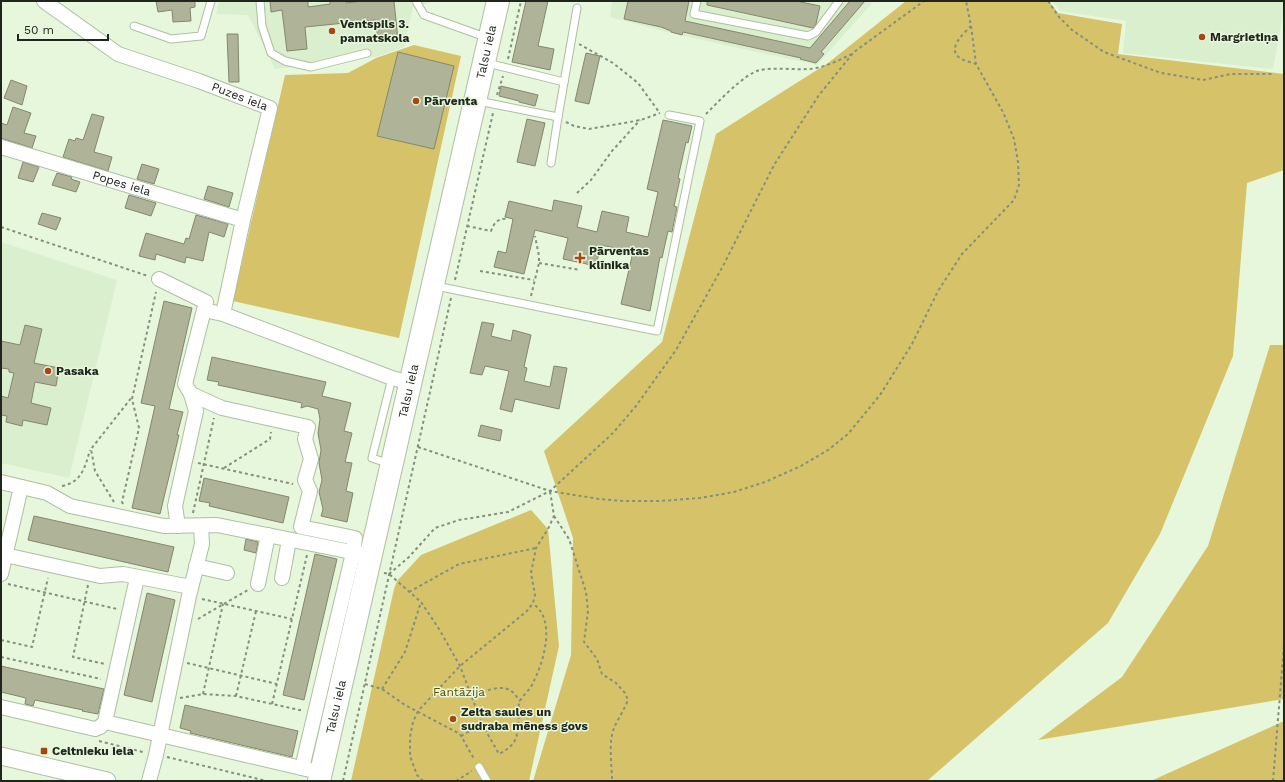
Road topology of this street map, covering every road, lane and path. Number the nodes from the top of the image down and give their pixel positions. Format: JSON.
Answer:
{"nodes":[{"id":1,"x":44,"y":1,"type":"edge"},
{"id":2,"x":211,"y":1,"type":"edge"},
{"id":3,"x":260,"y":1,"type":"edge"},
{"id":4,"x":416,"y":1,"type":"edge"},
{"id":5,"x":498,"y":1,"type":"edge"},
{"id":6,"x":521,"y":1,"type":"edge"},
{"id":7,"x":698,"y":1,"type":"edge"},
{"id":8,"x":839,"y":1,"type":"edge"},
{"id":9,"x":966,"y":1,"type":"edge"},
{"id":10,"x":1048,"y":1,"type":"edge"},
{"id":11,"x":577,"y":8,"type":"dead end"},
{"id":12,"x":134,"y":26,"type":"dead end"},
{"id":13,"x":971,"y":26,"type":"junction"},
{"id":14,"x":490,"y":39,"type":"junction"},
{"id":15,"x":571,"y":40,"type":"junction"},
{"id":16,"x":854,"y":52,"type":"dead end"},
{"id":17,"x":367,"y":53,"type":"dead end"},
{"id":18,"x":485,"y":63,"type":"junction"},
{"id":19,"x":976,"y":64,"type":"junction"},
{"id":20,"x":506,"y":68,"type":"junction"},
{"id":21,"x":1272,"y":74,"type":"dead end"},
{"id":22,"x":564,"y":82,"type":"junction"},
{"id":23,"x":485,"y":103,"type":"junction"},
{"id":24,"x":659,"y":112,"type":"junction"},
{"id":25,"x":669,"y":115,"type":"joint"},
{"id":26,"x":558,"y":117,"type":"junction"},
{"id":27,"x":641,"y":120,"type":"junction"},
{"id":28,"x":700,"y":121,"type":"junction"},
{"id":29,"x":1,"y":147,"type":"edge"},
{"id":30,"x":551,"y":163,"type":"dead end"},
{"id":31,"x":577,"y":193,"type":"dead end"},
{"id":32,"x":507,"y":219,"type":"dead end"},
{"id":33,"x":243,"y":220,"type":"junction"},
{"id":34,"x":468,"y":226,"type":"junction"},
{"id":35,"x":1,"y":227,"type":"edge"},
{"id":36,"x":535,"y":236,"type":"dead end"},
{"id":37,"x":539,"y":263,"type":"junction"},
{"id":38,"x":580,"y":270,"type":"dead end"},
{"id":39,"x":480,"y":271,"type":"dead end"},
{"id":40,"x":159,"y":279,"type":"junction"},
{"id":41,"x":534,"y":280,"type":"junction"},
{"id":42,"x":443,"y":287,"type":"junction"},
{"id":43,"x":529,"y":305,"type":"junction"},
{"id":44,"x":204,"y":311,"type":"junction"},
{"id":45,"x":223,"y":314,"type":"junction"},
{"id":46,"x":402,"y":380,"type":"junction"},
{"id":47,"x":191,"y":394,"type":"junction"},
{"id":48,"x":133,"y":395,"type":"junction"},
{"id":49,"x":217,"y":406,"type":"junction"},
{"id":50,"x":274,"y":419,"type":"junction"},
{"id":51,"x":418,"y":447,"type":"junction"},
{"id":52,"x":91,"y":449,"type":"junction"},
{"id":53,"x":185,"y":460,"type":"junction"},
{"id":54,"x":204,"y":464,"type":"junction"},
{"id":55,"x":223,"y":468,"type":"junction"},
{"id":56,"x":1,"y":482,"type":"edge"},
{"id":57,"x":21,"y":487,"type":"junction"},
{"id":58,"x":308,"y":487,"type":"junction"},
{"id":59,"x":550,"y":491,"type":"junction"},
{"id":60,"x":47,"y":493,"type":"junction"},
{"id":61,"x":554,"y":516,"type":"junction"},
{"id":62,"x":128,"y":518,"type":"junction"},
{"id":63,"x":190,"y":526,"type":"junction"},
{"id":64,"x":301,"y":527,"type":"junction"},
{"id":65,"x":268,"y":535,"type":"junction"},
{"id":66,"x":299,"y":542,"type":"junction"},
{"id":67,"x":536,"y":548,"type":"junction"},
{"id":68,"x":362,"y":554,"type":"junction"},
{"id":69,"x":5,"y":555,"type":"junction"},
{"id":70,"x":51,"y":565,"type":"junction"},
{"id":71,"x":196,"y":566,"type":"junction"},
{"id":72,"x":227,"y":573,"type":"dead end"},
{"id":73,"x":1,"y":574,"type":"edge"},
{"id":74,"x":90,"y":574,"type":"junction"},
{"id":75,"x":389,"y":574,"type":"junction"},
{"id":76,"x":137,"y":578,"type":"junction"},
{"id":77,"x":282,"y":578,"type":"dead end"},
{"id":78,"x":1,"y":582,"type":"edge"},
{"id":79,"x":258,"y":584,"type":"joint"},
{"id":80,"x":45,"y":592,"type":"junction"},
{"id":81,"x":190,"y":592,"type":"junction"},
{"id":82,"x":410,"y":592,"type":"junction"},
{"id":83,"x":84,"y":601,"type":"junction"},
{"id":84,"x":421,"y":602,"type":"junction"},
{"id":85,"x":533,"y":603,"type":"junction"},
{"id":86,"x":223,"y":604,"type":"junction"},
{"id":87,"x":256,"y":611,"type":"junction"},
{"id":88,"x":130,"y":612,"type":"junction"},
{"id":89,"x":292,"y":619,"type":"junction"},
{"id":90,"x":182,"y":632,"type":"junction"},
{"id":91,"x":1,"y":640,"type":"edge"},
{"id":92,"x":1284,"y":645,"type":"edge"},
{"id":93,"x":1,"y":657,"type":"edge"},
{"id":94,"x":175,"y":661,"type":"junction"},
{"id":95,"x":118,"y":666,"type":"junction"},
{"id":96,"x":460,"y":666,"type":"junction"},
{"id":97,"x":208,"y":668,"type":"junction"},
{"id":98,"x":241,"y":676,"type":"junction"},
{"id":99,"x":114,"y":682,"type":"junction"},
{"id":100,"x":277,"y":684,"type":"junction"},
{"id":101,"x":365,"y":684,"type":"junction"},
{"id":102,"x":382,"y":689,"type":"junction"},
{"id":103,"x":203,"y":694,"type":"junction"},
{"id":104,"x":236,"y":696,"type":"junction"},
{"id":105,"x":470,"y":696,"type":"junction"},
{"id":106,"x":167,"y":700,"type":"junction"},
{"id":107,"x":520,"y":701,"type":"junction"},
{"id":108,"x":272,"y":704,"type":"junction"},
{"id":109,"x":1,"y":707,"type":"edge"},
{"id":110,"x":418,"y":711,"type":"junction"},
{"id":111,"x":314,"y":714,"type":"junction"},
{"id":112,"x":105,"y":722,"type":"junction"},
{"id":113,"x":482,"y":724,"type":"junction"},
{"id":114,"x":160,"y":735,"type":"junction"},
{"id":115,"x":461,"y":736,"type":"junction"},
{"id":116,"x":94,"y":740,"type":"dead end"},
{"id":117,"x":156,"y":755,"type":"junction"},
{"id":118,"x":1,"y":756,"type":"edge"},
{"id":119,"x":478,"y":767,"type":"junction"},
{"id":120,"x":314,"y":774,"type":"edge"},
{"id":121,"x":107,"y":781,"type":"edge"},
{"id":122,"x":149,"y":781,"type":"edge"},
{"id":123,"x":267,"y":781,"type":"edge"},
{"id":124,"x":343,"y":781,"type":"edge"},
{"id":125,"x":423,"y":781,"type":"edge"},
{"id":126,"x":456,"y":781,"type":"edge"},
{"id":127,"x":487,"y":781,"type":"edge"},
{"id":128,"x":612,"y":781,"type":"edge"},
{"id":129,"x":1273,"y":781,"type":"edge"}],
"edges":[{"from":1,"to":33,"type":"street","name":"Puzes iela"},
{"from":2,"to":12,"type":"lane"},
{"from":3,"to":17,"type":"lane"},
{"from":4,"to":14,"type":"lane"},
{"from":5,"to":14,"type":"main road","name":"Talsu iela"},
{"from":6,"to":20,"type":"path"},
{"from":7,"to":8,"type":"lane"},
{"from":9,"to":13,"type":"path"},
{"from":10,"to":21,"type":"path"},
{"from":11,"to":15,"type":"lane"},
{"from":13,"to":19,"type":"path"},
{"from":13,"to":19,"type":"path"},
{"from":14,"to":18,"type":"main road","name":"Talsu iela"},
{"from":15,"to":22,"type":"lane"},
{"from":15,"to":24,"type":"path"},
{"from":16,"to":28,"type":"path"},
{"from":18,"to":20,"type":"lane"},
{"from":18,"to":23,"type":"main road","name":"Talsu iela"},
{"from":19,"to":59,"type":"path"},
{"from":20,"to":22,"type":"lane"},
{"from":20,"to":23,"type":"path"},
{"from":22,"to":26,"type":"lane"},
{"from":23,"to":26,"type":"lane"},
{"from":23,"to":34,"type":"path"},
{"from":23,"to":42,"type":"main road","name":"Talsu iela"},
{"from":24,"to":25,"type":"path"},
{"from":24,"to":27,"type":"path"},
{"from":25,"to":28,"type":"lane"},
{"from":26,"to":27,"type":"path"},
{"from":26,"to":30,"type":"lane"},
{"from":27,"to":31,"type":"path"},
{"from":28,"to":43,"type":"lane"},
{"from":29,"to":33,"type":"street","name":"Popes iela"},
{"from":32,"to":34,"type":"path"},
{"from":33,"to":45,"type":"street","name":"Puzes iela"},
{"from":34,"to":42,"type":"path"},
{"from":35,"to":40,"type":"path"},
{"from":36,"to":37,"type":"path"},
{"from":37,"to":38,"type":"path"},
{"from":37,"to":41,"type":"path"},
{"from":39,"to":41,"type":"path"},
{"from":40,"to":44,"type":"street"},
{"from":40,"to":48,"type":"path"},
{"from":41,"to":43,"type":"path"},
{"from":42,"to":43,"type":"lane"},
{"from":42,"to":46,"type":"main road","name":"Talsu iela"},
{"from":42,"to":51,"type":"path"},
{"from":44,"to":45,"type":"street"},
{"from":44,"to":47,"type":"street"},
{"from":45,"to":46,"type":"street"},
{"from":46,"to":68,"type":"main road","name":"Talsu iela"},
{"from":47,"to":49,"type":"street"},
{"from":47,"to":53,"type":"street"},
{"from":48,"to":52,"type":"path"},
{"from":48,"to":62,"type":"path"},
{"from":49,"to":50,"type":"street"},
{"from":49,"to":54,"type":"path"},
{"from":50,"to":55,"type":"path"},
{"from":50,"to":58,"type":"street"},
{"from":51,"to":59,"type":"path"},
{"from":51,"to":75,"type":"path"},
{"from":52,"to":60,"type":"path"},
{"from":52,"to":62,"type":"path"},
{"from":53,"to":54,"type":"path"},
{"from":53,"to":63,"type":"street"},
{"from":54,"to":55,"type":"path"},
{"from":54,"to":63,"type":"path"},
{"from":55,"to":58,"type":"path"},
{"from":56,"to":57,"type":"street"},
{"from":57,"to":60,"type":"street"},
{"from":57,"to":69,"type":"street"},
{"from":58,"to":64,"type":"street"},
{"from":59,"to":61,"type":"path"},
{"from":60,"to":62,"type":"street"},
{"from":61,"to":67,"type":"path"},
{"from":61,"to":128,"type":"path"},
{"from":62,"to":63,"type":"street"},
{"from":63,"to":65,"type":"street"},
{"from":63,"to":71,"type":"street"},
{"from":64,"to":66,"type":"street"},
{"from":64,"to":68,"type":"street"},
{"from":65,"to":66,"type":"street"},
{"from":65,"to":79,"type":"street"},
{"from":66,"to":68,"type":"street"},
{"from":66,"to":77,"type":"street"},
{"from":66,"to":89,"type":"path"},
{"from":67,"to":82,"type":"path"},
{"from":67,"to":85,"type":"path"},
{"from":68,"to":111,"type":"street"},
{"from":68,"to":120,"type":"main road","name":"Talsu iela"},
{"from":69,"to":70,"type":"street"},
{"from":69,"to":73,"type":"street"},
{"from":70,"to":74,"type":"street"},
{"from":70,"to":80,"type":"path"},
{"from":71,"to":72,"type":"street"},
{"from":71,"to":81,"type":"street"},
{"from":74,"to":76,"type":"street"},
{"from":74,"to":83,"type":"path"},
{"from":75,"to":82,"type":"path"},
{"from":75,"to":101,"type":"path"},
{"from":76,"to":81,"type":"street"},
{"from":76,"to":88,"type":"street"},
{"from":78,"to":80,"type":"path"},
{"from":79,"to":86,"type":"path"},
{"from":80,"to":83,"type":"path"},
{"from":80,"to":91,"type":"path"},
{"from":81,"to":86,"type":"path"},
{"from":81,"to":90,"type":"street"},
{"from":82,"to":84,"type":"path"},
{"from":83,"to":88,"type":"path"},
{"from":83,"to":95,"type":"path"},
{"from":84,"to":96,"type":"path"},
{"from":84,"to":102,"type":"path"},
{"from":85,"to":96,"type":"path"},
{"from":85,"to":107,"type":"path"},
{"from":86,"to":87,"type":"path"},
{"from":86,"to":90,"type":"path"},
{"from":86,"to":97,"type":"path"},
{"from":87,"to":89,"type":"path"},
{"from":87,"to":98,"type":"path"},
{"from":88,"to":95,"type":"street"},
{"from":89,"to":100,"type":"path"},
{"from":90,"to":94,"type":"street"},
{"from":92,"to":129,"type":"path"},
{"from":93,"to":99,"type":"path"},
{"from":94,"to":97,"type":"path"},
{"from":94,"to":106,"type":"street"},
{"from":95,"to":99,"type":"street"},
{"from":96,"to":105,"type":"path"},
{"from":96,"to":110,"type":"path"},
{"from":97,"to":98,"type":"path"},
{"from":97,"to":103,"type":"path"},
{"from":98,"to":100,"type":"path"},
{"from":98,"to":104,"type":"path"},
{"from":99,"to":112,"type":"street"},
{"from":100,"to":108,"type":"path"},
{"from":101,"to":102,"type":"path"},
{"from":101,"to":124,"type":"path"},
{"from":102,"to":110,"type":"path"},
{"from":103,"to":104,"type":"path"},
{"from":103,"to":106,"type":"path"},
{"from":104,"to":108,"type":"path"},
{"from":105,"to":107,"type":"path"},
{"from":105,"to":113,"type":"path"},
{"from":106,"to":114,"type":"street"},
{"from":107,"to":113,"type":"path"},
{"from":108,"to":111,"type":"path"},
{"from":109,"to":112,"type":"street"},
{"from":110,"to":115,"type":"path"},
{"from":110,"to":125,"type":"path"},
{"from":111,"to":120,"type":"street"},
{"from":112,"to":114,"type":"street"},
{"from":113,"to":115,"type":"path"},
{"from":114,"to":117,"type":"street"},
{"from":114,"to":120,"type":"street"},
{"from":115,"to":119,"type":"path"},
{"from":116,"to":117,"type":"path"},
{"from":117,"to":122,"type":"street"},
{"from":117,"to":123,"type":"path"},
{"from":118,"to":121,"type":"street"},
{"from":119,"to":126,"type":"path"},
{"from":119,"to":127,"type":"lane"}]}
